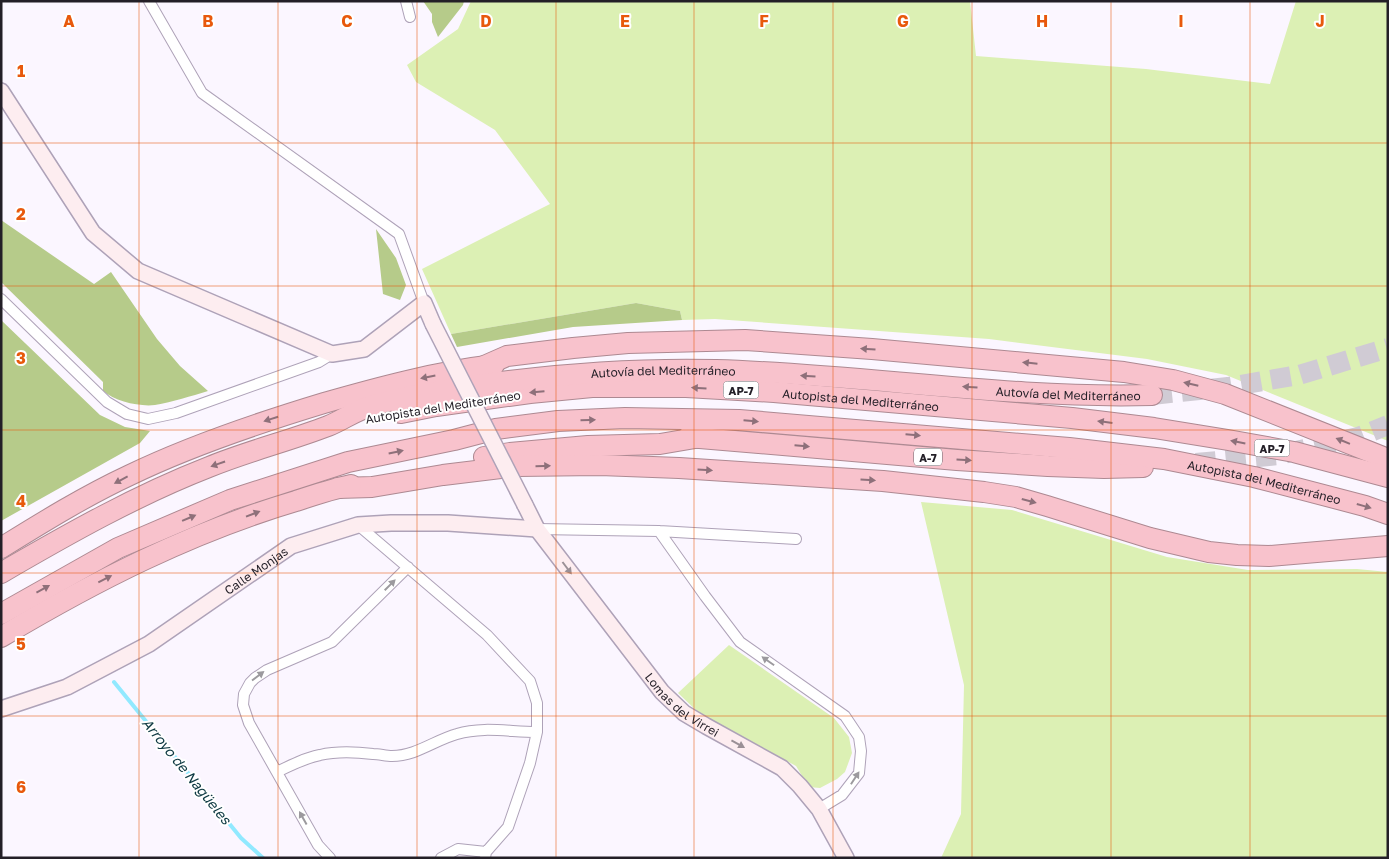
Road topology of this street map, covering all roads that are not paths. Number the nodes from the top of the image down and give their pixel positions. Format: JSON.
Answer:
{"nodes":[{"id":1,"x":148,"y":1,"type":"edge"},
{"id":2,"x":406,"y":1,"type":"edge"},
{"id":3,"x":410,"y":18,"type":"dead end"},
{"id":4,"x":1,"y":91,"type":"edge"},
{"id":5,"x":1,"y":299,"type":"edge"},
{"id":6,"x":424,"y":303,"type":"junction"},
{"id":7,"x":332,"y":354,"type":"junction"},
{"id":8,"x":482,"y":367,"type":"junction"},
{"id":9,"x":753,"y":372,"type":"junction"},
{"id":10,"x":1152,"y":395,"type":"tunnel mouth"},
{"id":11,"x":330,"y":425,"type":"junction"},
{"id":12,"x":701,"y":437,"type":"junction"},
{"id":13,"x":454,"y":440,"type":"junction"},
{"id":14,"x":1388,"y":459,"type":"edge"},
{"id":15,"x":1160,"y":463,"type":"junction"},
{"id":16,"x":1388,"y":477,"type":"edge"},
{"id":17,"x":338,"y":488,"type":"junction"},
{"id":18,"x":1388,"y":514,"type":"edge"},
{"id":19,"x":358,"y":525,"type":"junction"},
{"id":20,"x":537,"y":529,"type":"junction"},
{"id":21,"x":659,"y":531,"type":"junction"},
{"id":22,"x":796,"y":539,"type":"dead end"},
{"id":23,"x":1388,"y":546,"type":"edge"},
{"id":24,"x":1,"y":548,"type":"edge"},
{"id":25,"x":408,"y":566,"type":"junction"},
{"id":26,"x":1,"y":573,"type":"edge"},
{"id":27,"x":1,"y":614,"type":"edge"},
{"id":28,"x":1,"y":637,"type":"edge"},
{"id":29,"x":1,"y":709,"type":"edge"},
{"id":30,"x":537,"y":732,"type":"junction"},
{"id":31,"x":277,"y":772,"type":"junction"},
{"id":32,"x":819,"y":809,"type":"junction"},
{"id":33,"x":486,"y":855,"type":"edge"},
{"id":34,"x":330,"y":858,"type":"edge"},
{"id":35,"x":441,"y":858,"type":"edge"},
{"id":36,"x":846,"y":858,"type":"edge"}],
"edges":[{"from":1,"to":6,"type":"street"},
{"from":2,"to":3,"type":"street"},
{"from":4,"to":7,"type":"street"},
{"from":5,"to":7,"type":"street"},
{"from":6,"to":7,"type":"street"},
{"from":6,"to":20,"type":"street","name":"Lomas del Virrei","bridge":true},
{"from":8,"to":9,"type":"highway"},
{"from":14,"to":8,"type":"highway","one_way":true},
{"from":8,"to":24,"type":"highway","one_way":true},
{"from":10,"to":9,"type":"highway","name":"Autovía del Mediterráneo","one_way":true},
{"from":9,"to":11,"type":"highway","name":"Autovía del Mediterráneo"},
{"from":16,"to":11,"type":"highway","name":"Autopista del Mediterráneo","number":"AP-7","one_way":true},
{"from":11,"to":26,"type":"highway","one_way":true},
{"from":12,"to":13,"type":"highway","number":"A-7"},
{"from":12,"to":15,"type":"highway","number":"A-7","one_way":true},
{"from":12,"to":17,"type":"highway"},
{"from":13,"to":15,"type":"highway","name":"Autopista del Mediterráneo","one_way":true},
{"from":27,"to":13,"type":"highway","one_way":true},
{"from":15,"to":18,"type":"highway","name":"Autopista del Mediterráneo","one_way":true},
{"from":17,"to":23,"type":"highway","one_way":true},
{"from":28,"to":17,"type":"highway","one_way":true},
{"from":19,"to":20,"type":"street","name":"Calle Monjas"},
{"from":19,"to":25,"type":"street"},
{"from":19,"to":29,"type":"street","name":"Calle Monjas"},
{"from":20,"to":21,"type":"street"},
{"from":20,"to":32,"type":"street","name":"Lomas del Virrei","one_way":true},
{"from":21,"to":22,"type":"street"},
{"from":32,"to":21,"type":"street","one_way":true},
{"from":25,"to":30,"type":"street"},
{"from":31,"to":25,"type":"street","one_way":true},
{"from":30,"to":31,"type":"street"},
{"from":30,"to":33,"type":"street"},
{"from":34,"to":31,"type":"street","one_way":true},
{"from":32,"to":36,"type":"street","name":"Lomas del Virrei"},
{"from":33,"to":35,"type":"street"}]}
